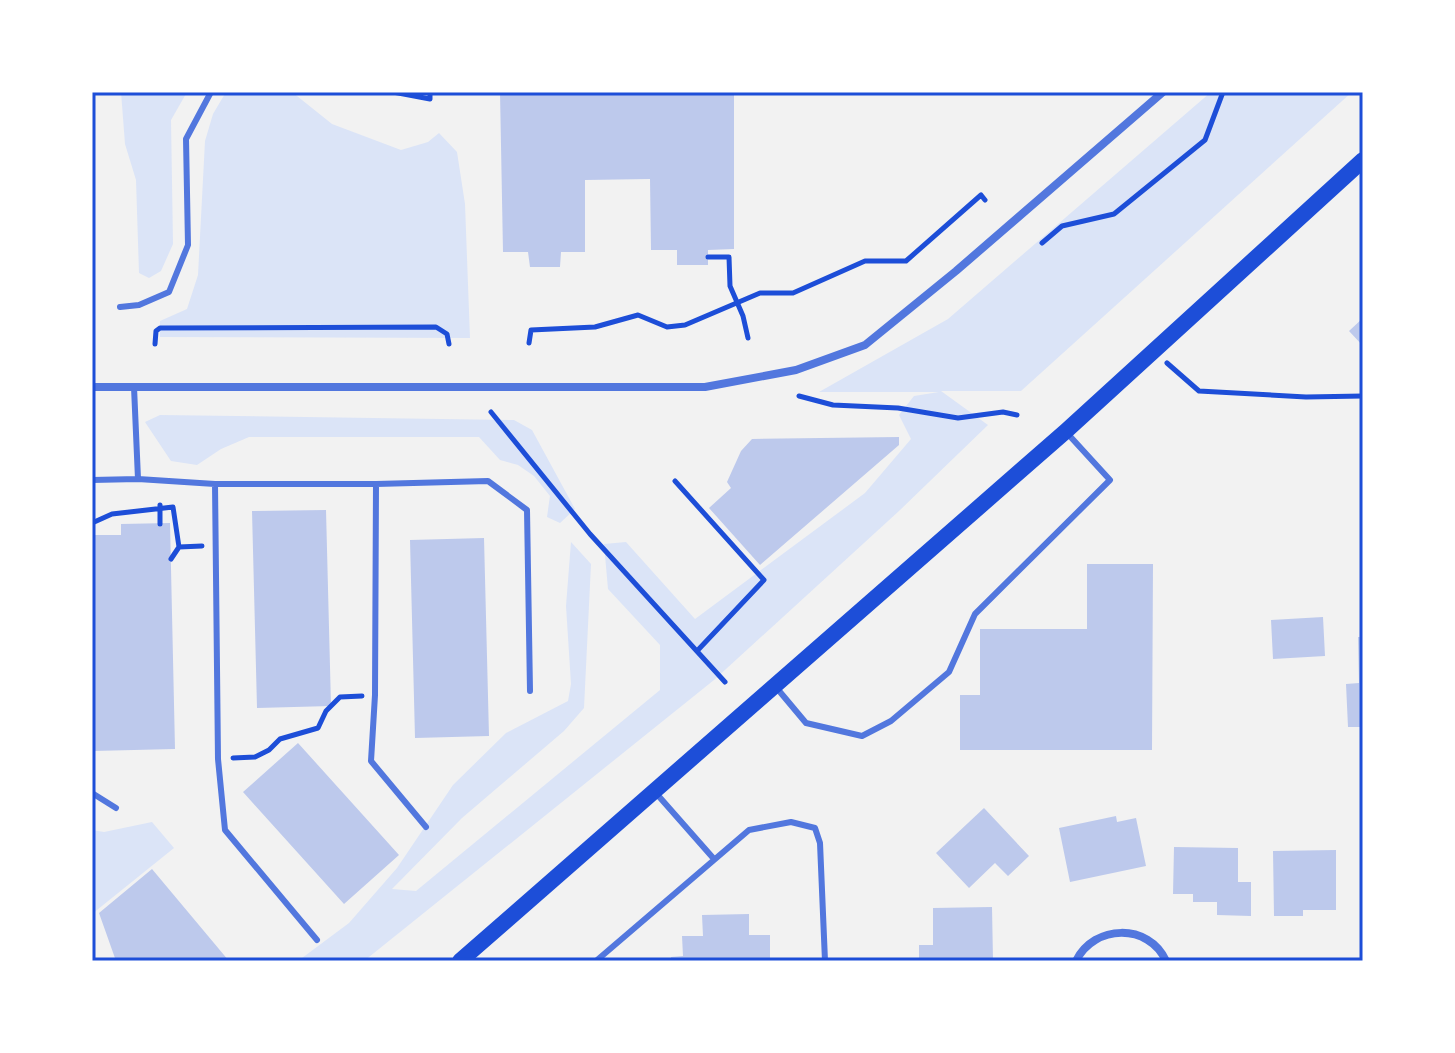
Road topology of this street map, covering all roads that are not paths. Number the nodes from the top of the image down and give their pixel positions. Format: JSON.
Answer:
{"nodes":[{"id":1,"x":211,"y":92,"type":"edge"},
{"id":2,"x":1163,"y":92,"type":"edge"},
{"id":3,"x":1363,"y":160,"type":"edge"},
{"id":4,"x":120,"y":307,"type":"dead end"},
{"id":5,"x":92,"y":387,"type":"edge"},
{"id":6,"x":134,"y":387,"type":"junction"},
{"id":7,"x":1066,"y":431,"type":"junction"},
{"id":8,"x":138,"y":479,"type":"junction"},
{"id":9,"x":92,"y":480,"type":"edge"},
{"id":10,"x":215,"y":484,"type":"junction"},
{"id":11,"x":376,"y":484,"type":"junction"},
{"id":12,"x":775,"y":686,"type":"junction"},
{"id":13,"x":530,"y":691,"type":"dead end"},
{"id":14,"x":655,"y":792,"type":"junction"},
{"id":15,"x":92,"y":793,"type":"edge"},
{"id":16,"x":116,"y":808,"type":"dead end"},
{"id":17,"x":426,"y":827,"type":"dead end"},
{"id":18,"x":714,"y":859,"type":"junction"},
{"id":19,"x":317,"y":940,"type":"dead end"},
{"id":20,"x":460,"y":961,"type":"edge"},
{"id":21,"x":596,"y":961,"type":"edge"},
{"id":22,"x":825,"y":961,"type":"edge"},
{"id":23,"x":1076,"y":961,"type":"edge"},
{"id":24,"x":1166,"y":961,"type":"edge"}],
"edges":[{"from":1,"to":4,"type":"lane"},
{"from":2,"to":6,"type":"street"},
{"from":3,"to":7,"type":"main road"},
{"from":5,"to":6,"type":"street"},
{"from":6,"to":8,"type":"lane"},
{"from":7,"to":12,"type":"main road"},
{"from":7,"to":12,"type":"lane"},
{"from":8,"to":9,"type":"lane"},
{"from":8,"to":10,"type":"lane"},
{"from":10,"to":11,"type":"lane"},
{"from":10,"to":19,"type":"lane"},
{"from":11,"to":13,"type":"lane"},
{"from":11,"to":17,"type":"lane"},
{"from":12,"to":14,"type":"main road"},
{"from":14,"to":18,"type":"lane"},
{"from":14,"to":20,"type":"main road"},
{"from":15,"to":16,"type":"lane"},
{"from":18,"to":21,"type":"lane"},
{"from":18,"to":22,"type":"lane"},
{"from":23,"to":24,"type":"street"}]}
